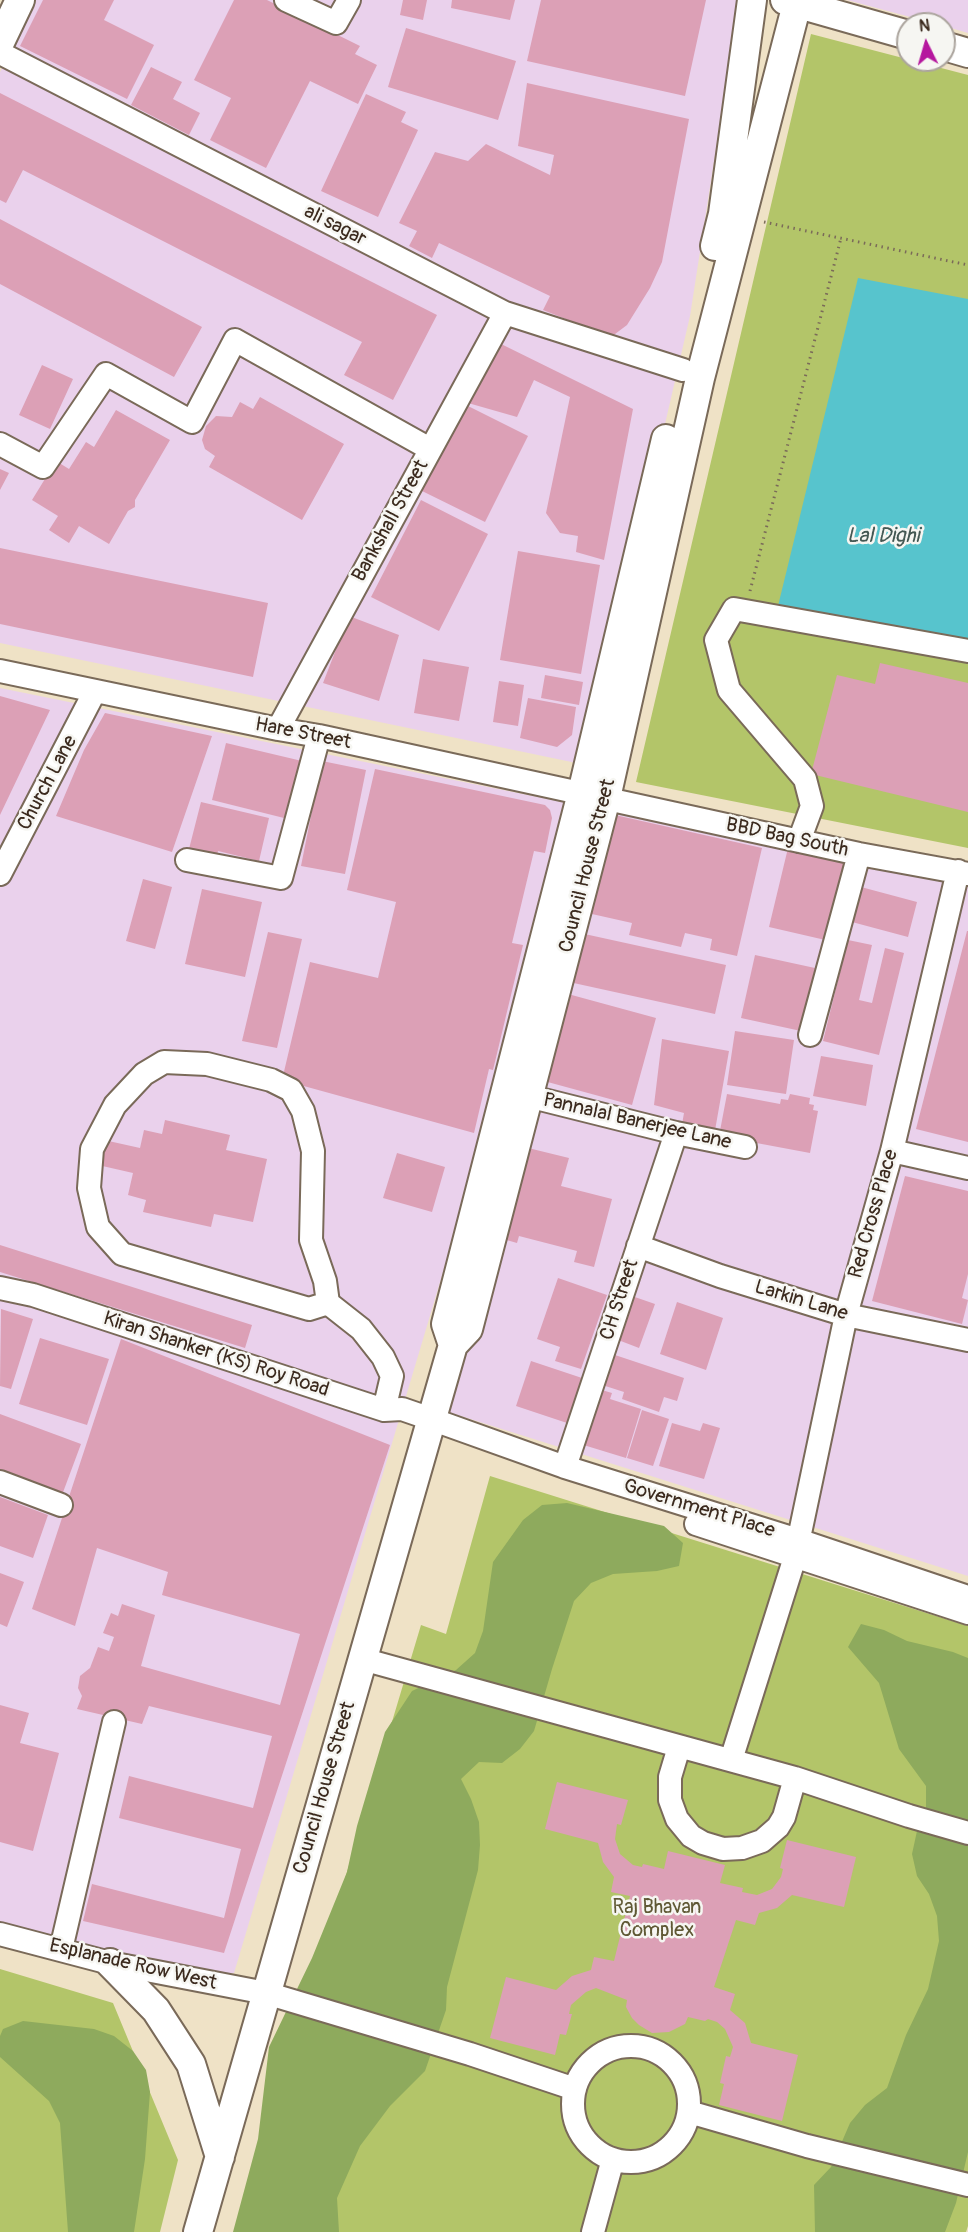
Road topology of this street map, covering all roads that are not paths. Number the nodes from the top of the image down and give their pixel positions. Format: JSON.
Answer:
{"nodes":[{"id":1,"x":20,"y":0,"type":"edge"},
{"id":2,"x":286,"y":0,"type":"edge"},
{"id":3,"x":349,"y":0,"type":"edge"},
{"id":4,"x":752,"y":0,"type":"edge"},
{"id":5,"x":793,"y":1,"type":"edge"},
{"id":6,"x":896,"y":31,"type":"edge"},
{"id":7,"x":0,"y":42,"type":"edge"},
{"id":8,"x":0,"y":53,"type":"edge"},
{"id":9,"x":505,"y":313,"type":"junction"},
{"id":10,"x":691,"y":374,"type":"junction"},
{"id":11,"x":0,"y":444,"type":"edge"},
{"id":12,"x":430,"y":449,"type":"junction"},
{"id":13,"x":968,"y":651,"type":"edge"},
{"id":14,"x":0,"y":671,"type":"edge"},
{"id":15,"x":95,"y":691,"type":"junction"},
{"id":16,"x":278,"y":729,"type":"junction"},
{"id":17,"x":319,"y":736,"type":"junction"},
{"id":18,"x":594,"y":795,"type":"junction"},
{"id":19,"x":799,"y":841,"type":"junction"},
{"id":20,"x":859,"y":854,"type":"junction"},
{"id":21,"x":187,"y":860,"type":"dead end"},
{"id":22,"x":963,"y":873,"type":"edge"},
{"id":23,"x":0,"y":874,"type":"edge"},
{"id":24,"x":810,"y":1035,"type":"dead end"},
{"id":25,"x":528,"y":1096,"type":"junction"},
{"id":26,"x":676,"y":1133,"type":"junction"},
{"id":27,"x":745,"y":1147,"type":"dead end"},
{"id":28,"x":892,"y":1151,"type":"junction"},
{"id":29,"x":968,"y":1168,"type":"edge"},
{"id":30,"x":638,"y":1246,"type":"junction"},
{"id":31,"x":0,"y":1288,"type":"edge"},
{"id":32,"x":328,"y":1303,"type":"junction"},
{"id":33,"x":846,"y":1315,"type":"junction"},
{"id":34,"x":968,"y":1340,"type":"edge"},
{"id":35,"x":453,"y":1345,"type":"junction"},
{"id":36,"x":384,"y":1410,"type":"junction"},
{"id":37,"x":429,"y":1426,"type":"junction"},
{"id":38,"x":565,"y":1467,"type":"junction"},
{"id":39,"x":0,"y":1482,"type":"edge"},
{"id":40,"x":61,"y":1505,"type":"dead end"},
{"id":41,"x":797,"y":1548,"type":"junction"},
{"id":42,"x":968,"y":1597,"type":"edge"},
{"id":43,"x":968,"y":1613,"type":"edge"},
{"id":44,"x":362,"y":1659,"type":"junction"},
{"id":45,"x":114,"y":1722,"type":"dead end"},
{"id":46,"x":679,"y":1747,"type":"junction"},
{"id":47,"x":731,"y":1760,"type":"junction"},
{"id":48,"x":795,"y":1778,"type":"junction"},
{"id":49,"x":968,"y":1833,"type":"edge"},
{"id":50,"x":0,"y":1934,"type":"edge"},
{"id":51,"x":61,"y":1949,"type":"junction"},
{"id":52,"x":110,"y":1963,"type":"junction"},
{"id":53,"x":267,"y":1993,"type":"junction"},
{"id":54,"x":575,"y":2089,"type":"junction"},
{"id":55,"x":689,"y":2112,"type":"junction"},
{"id":56,"x":219,"y":2157,"type":"junction"},
{"id":57,"x":613,"y":2159,"type":"junction"},
{"id":58,"x":968,"y":2185,"type":"edge"},
{"id":59,"x":198,"y":2232,"type":"edge"},
{"id":60,"x":592,"y":2232,"type":"edge"}],
"edges":[{"from":1,"to":7,"type":"main road"},
{"from":2,"to":3,"type":"street"},
{"from":4,"to":10,"type":"main road"},
{"from":5,"to":6,"type":"main road"},
{"from":5,"to":10,"type":"main road"},
{"from":8,"to":9,"type":"street","name":"ali sagar"},
{"from":9,"to":10,"type":"street","name":"ali sagar"},
{"from":9,"to":12,"type":"street","name":"Bankshall Street"},
{"from":10,"to":18,"type":"main road","name":"Council House Street"},
{"from":11,"to":12,"type":"street"},
{"from":12,"to":16,"type":"street","name":"Bankshall Street"},
{"from":13,"to":19,"type":"street"},
{"from":14,"to":15,"type":"street","name":"Hare Street"},
{"from":15,"to":16,"type":"street","name":"Hare Street"},
{"from":15,"to":23,"type":"street","name":"Church Lane"},
{"from":16,"to":17,"type":"street","name":"Hare Street"},
{"from":17,"to":18,"type":"street","name":"Hare Street"},
{"from":17,"to":21,"type":"street"},
{"from":18,"to":19,"type":"street","name":"BBD Bag South"},
{"from":18,"to":25,"type":"main road","name":"Council House Street"},
{"from":18,"to":35,"type":"main road","name":"Council House Street"},
{"from":19,"to":20,"type":"street","name":"BBD Bag South"},
{"from":20,"to":22,"type":"street","name":"BBD Bag South"},
{"from":20,"to":24,"type":"street"},
{"from":22,"to":28,"type":"street","name":"Red Cross Place"},
{"from":25,"to":26,"type":"street","name":"Pannalal Banerjee Lane"},
{"from":25,"to":35,"type":"main road","name":"Council House Street"},
{"from":26,"to":27,"type":"street","name":"Pannalal Banerjee Lane"},
{"from":26,"to":30,"type":"street","name":"CH Street"},
{"from":28,"to":29,"type":"street"},
{"from":28,"to":33,"type":"street","name":"Red Cross Place"},
{"from":30,"to":33,"type":"street","name":"Larkin Lane"},
{"from":30,"to":38,"type":"street","name":"CH Street"},
{"from":31,"to":36,"type":"street","name":"Kiran Shanker (KS) Roy Road"},
{"from":32,"to":32,"type":"street"},
{"from":32,"to":36,"type":"street"},
{"from":33,"to":34,"type":"street","name":"Larkin Lane"},
{"from":33,"to":41,"type":"street","name":"Red Cross Place"},
{"from":35,"to":37,"type":"main road","name":"Council House Street"},
{"from":36,"to":37,"type":"street","name":"Kiran Shanker (KS) Roy Road"},
{"from":37,"to":38,"type":"street","name":"Government Place"},
{"from":37,"to":41,"type":"street"},
{"from":37,"to":44,"type":"main road","name":"Council House Street"},
{"from":38,"to":41,"type":"street","name":"Government Place"},
{"from":39,"to":40,"type":"street"},
{"from":41,"to":42,"type":"street","name":"Government Place"},
{"from":41,"to":43,"type":"street"},
{"from":41,"to":47,"type":"street","name":"Red Cross Place"},
{"from":44,"to":46,"type":"street"},
{"from":44,"to":53,"type":"main road","name":"Council House Street"},
{"from":45,"to":51,"type":"street"},
{"from":46,"to":47,"type":"street"},
{"from":46,"to":48,"type":"street"},
{"from":47,"to":48,"type":"street"},
{"from":48,"to":49,"type":"street"},
{"from":50,"to":51,"type":"street","name":"Esplanade Row West"},
{"from":51,"to":52,"type":"street","name":"Esplanade Row West"},
{"from":52,"to":53,"type":"street","name":"Esplanade Row West"},
{"from":52,"to":56,"type":"main road"},
{"from":53,"to":54,"type":"street","name":"Esplanade Row West"},
{"from":53,"to":56,"type":"main road","name":"Council House Street"},
{"from":54,"to":55,"type":"street"},
{"from":54,"to":57,"type":"street"},
{"from":55,"to":57,"type":"street"},
{"from":55,"to":58,"type":"street"},
{"from":56,"to":59,"type":"main road","name":"Council House Street"},
{"from":57,"to":60,"type":"street"}]}
